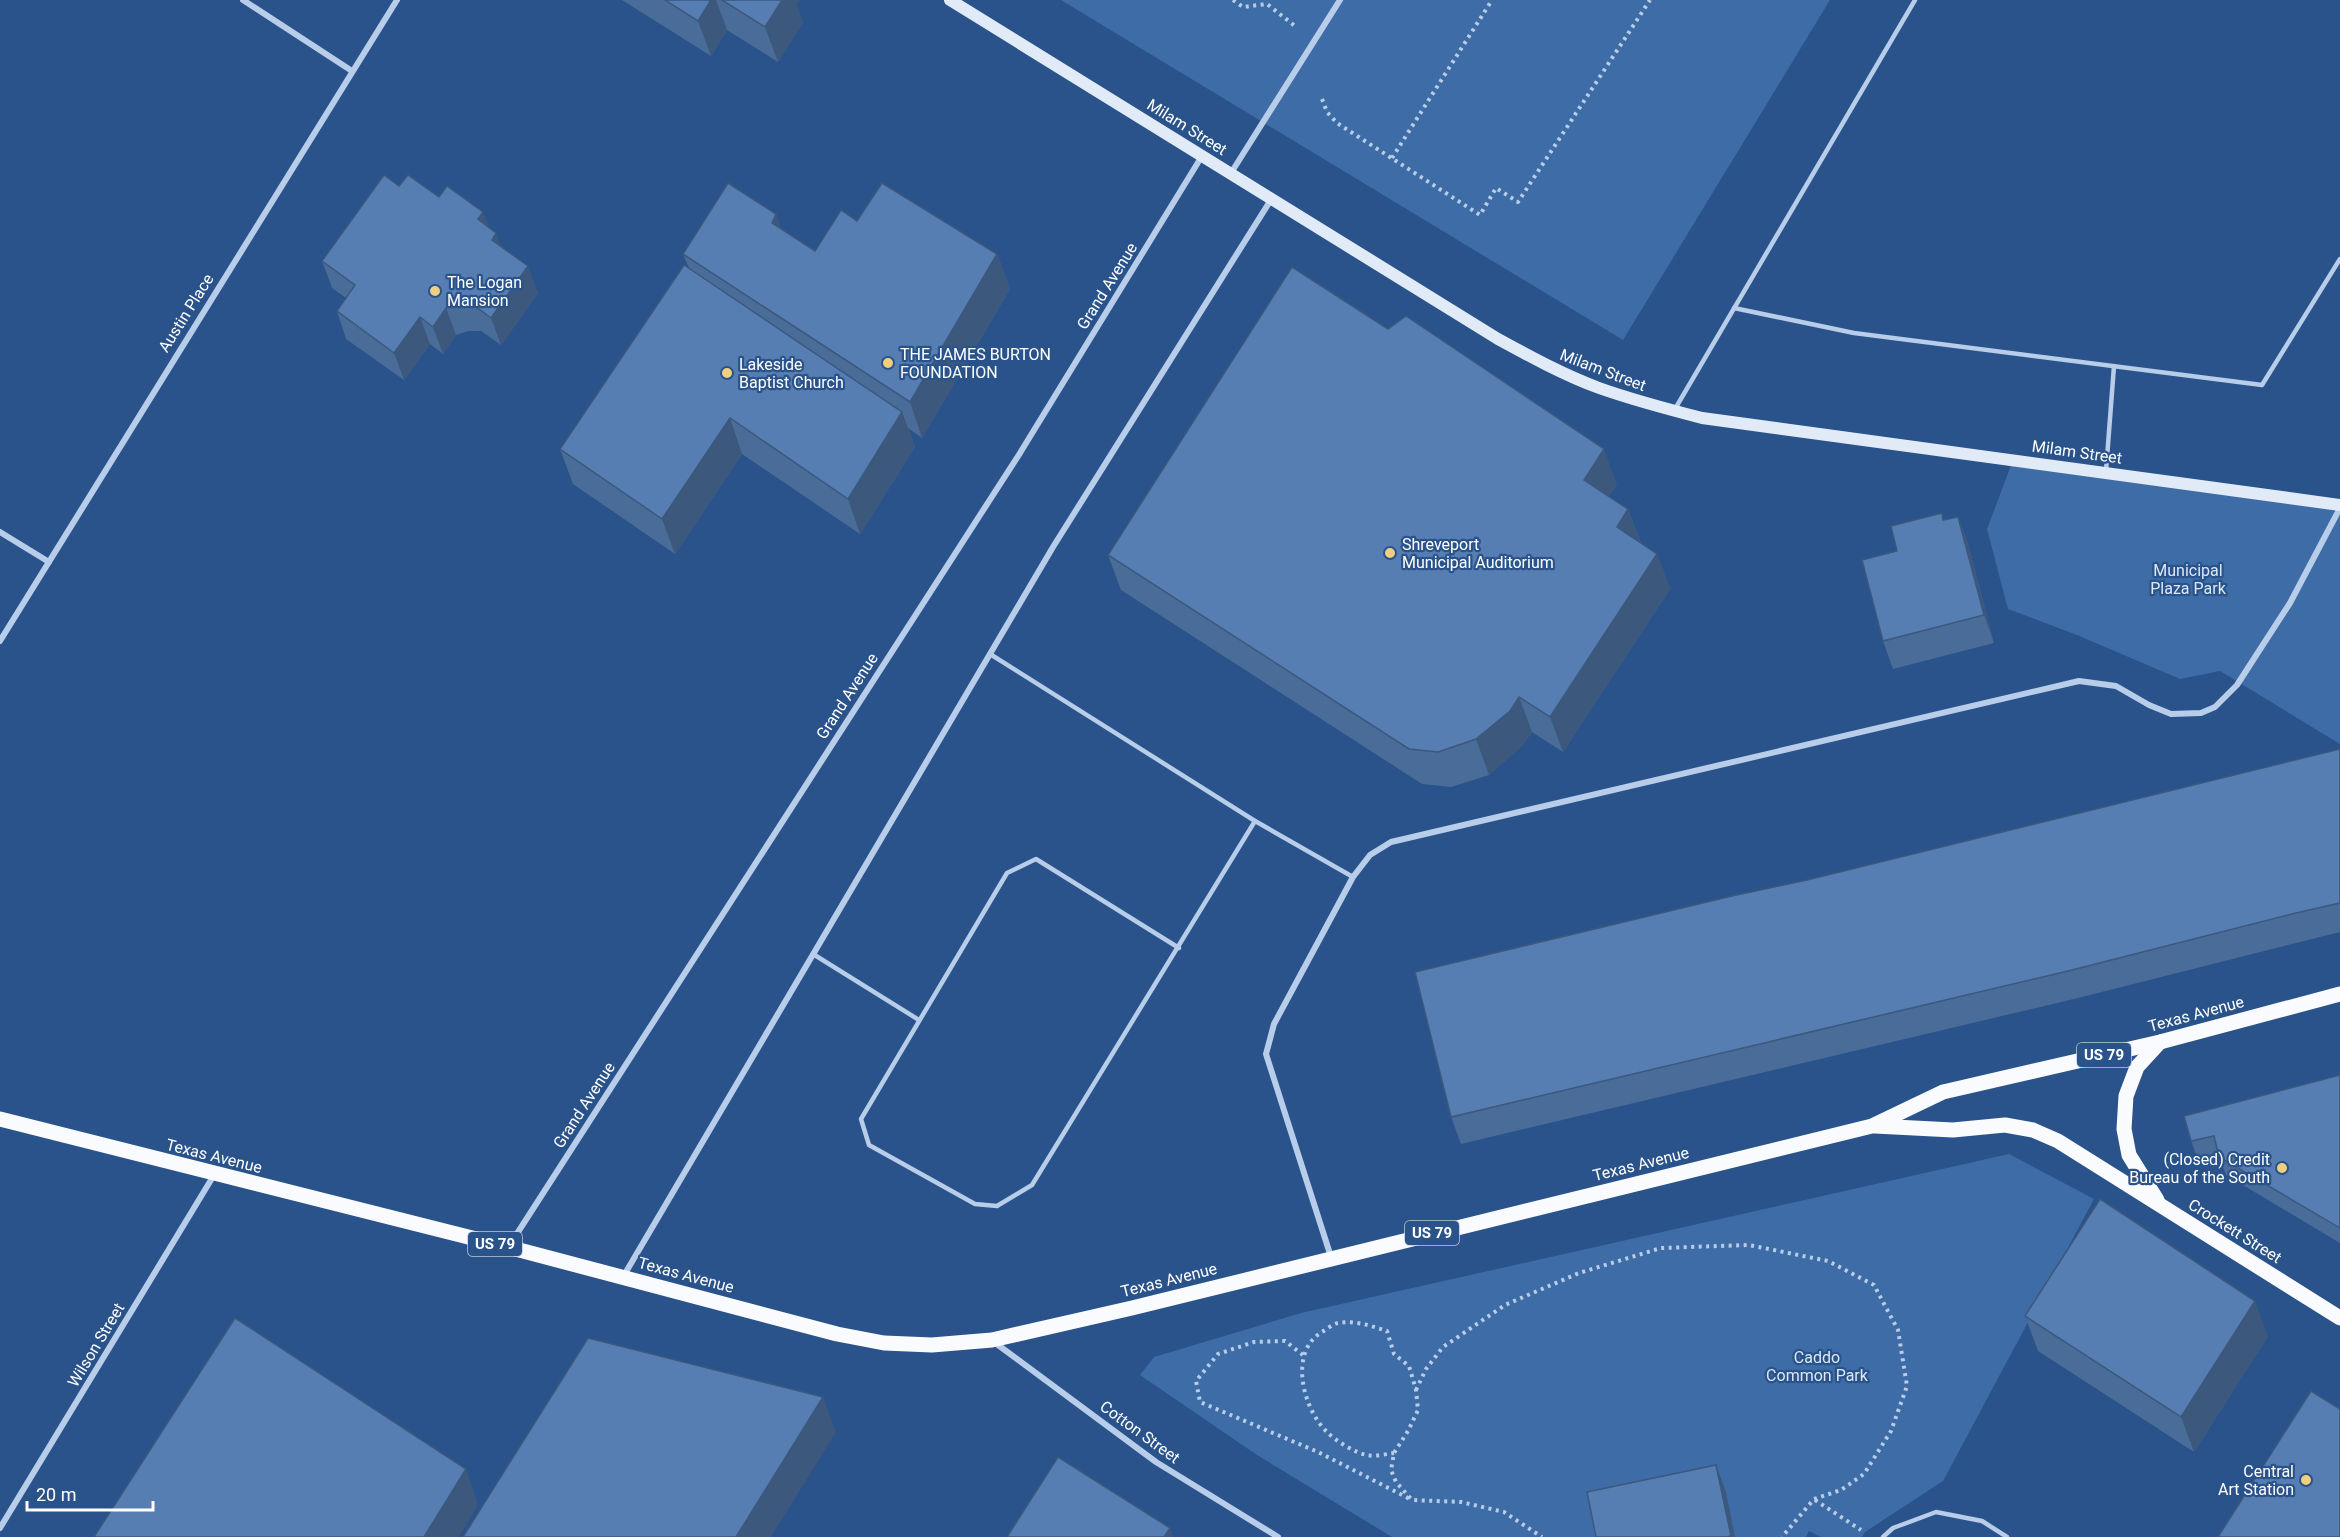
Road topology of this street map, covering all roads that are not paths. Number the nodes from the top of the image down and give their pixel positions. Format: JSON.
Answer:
{"nodes":[{"id":1,"x":243,"y":0,"type":"edge"},
{"id":2,"x":397,"y":0,"type":"edge"},
{"id":3,"x":950,"y":0,"type":"edge"},
{"id":4,"x":1340,"y":0,"type":"edge"},
{"id":5,"x":1915,"y":0,"type":"edge"},
{"id":6,"x":352,"y":71,"type":"junction"},
{"id":7,"x":1203,"y":155,"type":"junction"},
{"id":8,"x":1231,"y":173,"type":"junction"},
{"id":9,"x":1272,"y":198,"type":"junction"},
{"id":10,"x":2340,"y":259,"type":"edge"},
{"id":11,"x":1734,"y":308,"type":"junction"},
{"id":12,"x":2114,"y":366,"type":"junction"},
{"id":13,"x":1674,"y":411,"type":"junction"},
{"id":14,"x":2106,"y":473,"type":"junction"},
{"id":15,"x":2340,"y":506,"type":"edge"},
{"id":16,"x":0,"y":532,"type":"edge"},
{"id":17,"x":49,"y":562,"type":"junction"},
{"id":18,"x":0,"y":641,"type":"edge"},
{"id":19,"x":990,"y":654,"type":"junction"},
{"id":20,"x":1255,"y":821,"type":"junction"},
{"id":21,"x":1353,"y":877,"type":"junction"},
{"id":22,"x":1179,"y":948,"type":"junction"},
{"id":23,"x":813,"y":954,"type":"junction"},
{"id":24,"x":2340,"y":994,"type":"edge"},
{"id":25,"x":919,"y":1020,"type":"junction"},
{"id":26,"x":2160,"y":1042,"type":"junction"},
{"id":27,"x":0,"y":1119,"type":"edge"},
{"id":28,"x":1872,"y":1126,"type":"junction"},
{"id":29,"x":214,"y":1175,"type":"junction"},
{"id":30,"x":2161,"y":1205,"type":"junction"},
{"id":31,"x":508,"y":1247,"type":"junction"},
{"id":32,"x":1332,"y":1258,"type":"junction"},
{"id":33,"x":623,"y":1277,"type":"junction"},
{"id":34,"x":2340,"y":1318,"type":"edge"},
{"id":35,"x":992,"y":1340,"type":"junction"},
{"id":36,"x":0,"y":1528,"type":"edge"},
{"id":37,"x":1278,"y":1537,"type":"edge"},
{"id":38,"x":1883,"y":1537,"type":"edge"},
{"id":39,"x":2007,"y":1537,"type":"edge"}],
"edges":[{"from":1,"to":6,"type":"street"},
{"from":2,"to":6,"type":"street","name":"Austin Place"},
{"from":3,"to":7,"type":"street","name":"Milam Street"},
{"from":4,"to":8,"type":"street"},
{"from":5,"to":11,"type":"lane"},
{"from":6,"to":17,"type":"street","name":"Austin Place"},
{"from":7,"to":8,"type":"street","name":"Milam Street"},
{"from":7,"to":31,"type":"street","name":"Grand Avenue"},
{"from":8,"to":9,"type":"street","name":"Milam Street"},
{"from":9,"to":13,"type":"street","name":"Milam Street"},
{"from":9,"to":19,"type":"street"},
{"from":10,"to":12,"type":"lane"},
{"from":11,"to":12,"type":"lane"},
{"from":11,"to":13,"type":"lane"},
{"from":12,"to":14,"type":"lane"},
{"from":13,"to":14,"type":"street","name":"Milam Street"},
{"from":14,"to":15,"type":"street","name":"Milam Street"},
{"from":15,"to":21,"type":"street"},
{"from":16,"to":17,"type":"street"},
{"from":17,"to":18,"type":"street","name":"Austin Place"},
{"from":19,"to":20,"type":"lane"},
{"from":19,"to":23,"type":"street"},
{"from":20,"to":21,"type":"lane"},
{"from":20,"to":22,"type":"lane"},
{"from":21,"to":32,"type":"street"},
{"from":22,"to":25,"type":"lane"},
{"from":22,"to":25,"type":"lane"},
{"from":23,"to":25,"type":"lane"},
{"from":23,"to":33,"type":"street"},
{"from":24,"to":26,"type":"main road","name":"Texas Avenue","number":"US 79"},
{"from":26,"to":28,"type":"main road","name":"Texas Avenue","number":"US 79"},
{"from":26,"to":30,"type":"main road"},
{"from":27,"to":29,"type":"main road","name":"Texas Avenue","number":"US 79"},
{"from":28,"to":30,"type":"main road","name":"Crockett Street","number":"US 79"},
{"from":28,"to":32,"type":"main road","name":"Texas Avenue","number":"US 79"},
{"from":29,"to":31,"type":"main road","name":"Texas Avenue","number":"US 79"},
{"from":29,"to":36,"type":"street","name":"Wilson Street"},
{"from":30,"to":34,"type":"main road","name":"Crockett Street","number":"US 79"},
{"from":31,"to":33,"type":"main road","name":"Texas Avenue","number":"US 79"},
{"from":32,"to":35,"type":"main road","name":"Texas Avenue","number":"US 79"},
{"from":33,"to":35,"type":"main road","name":"Texas Avenue","number":"US 79"},
{"from":35,"to":37,"type":"street","name":"Cotton Street"},
{"from":38,"to":39,"type":"lane"}]}
